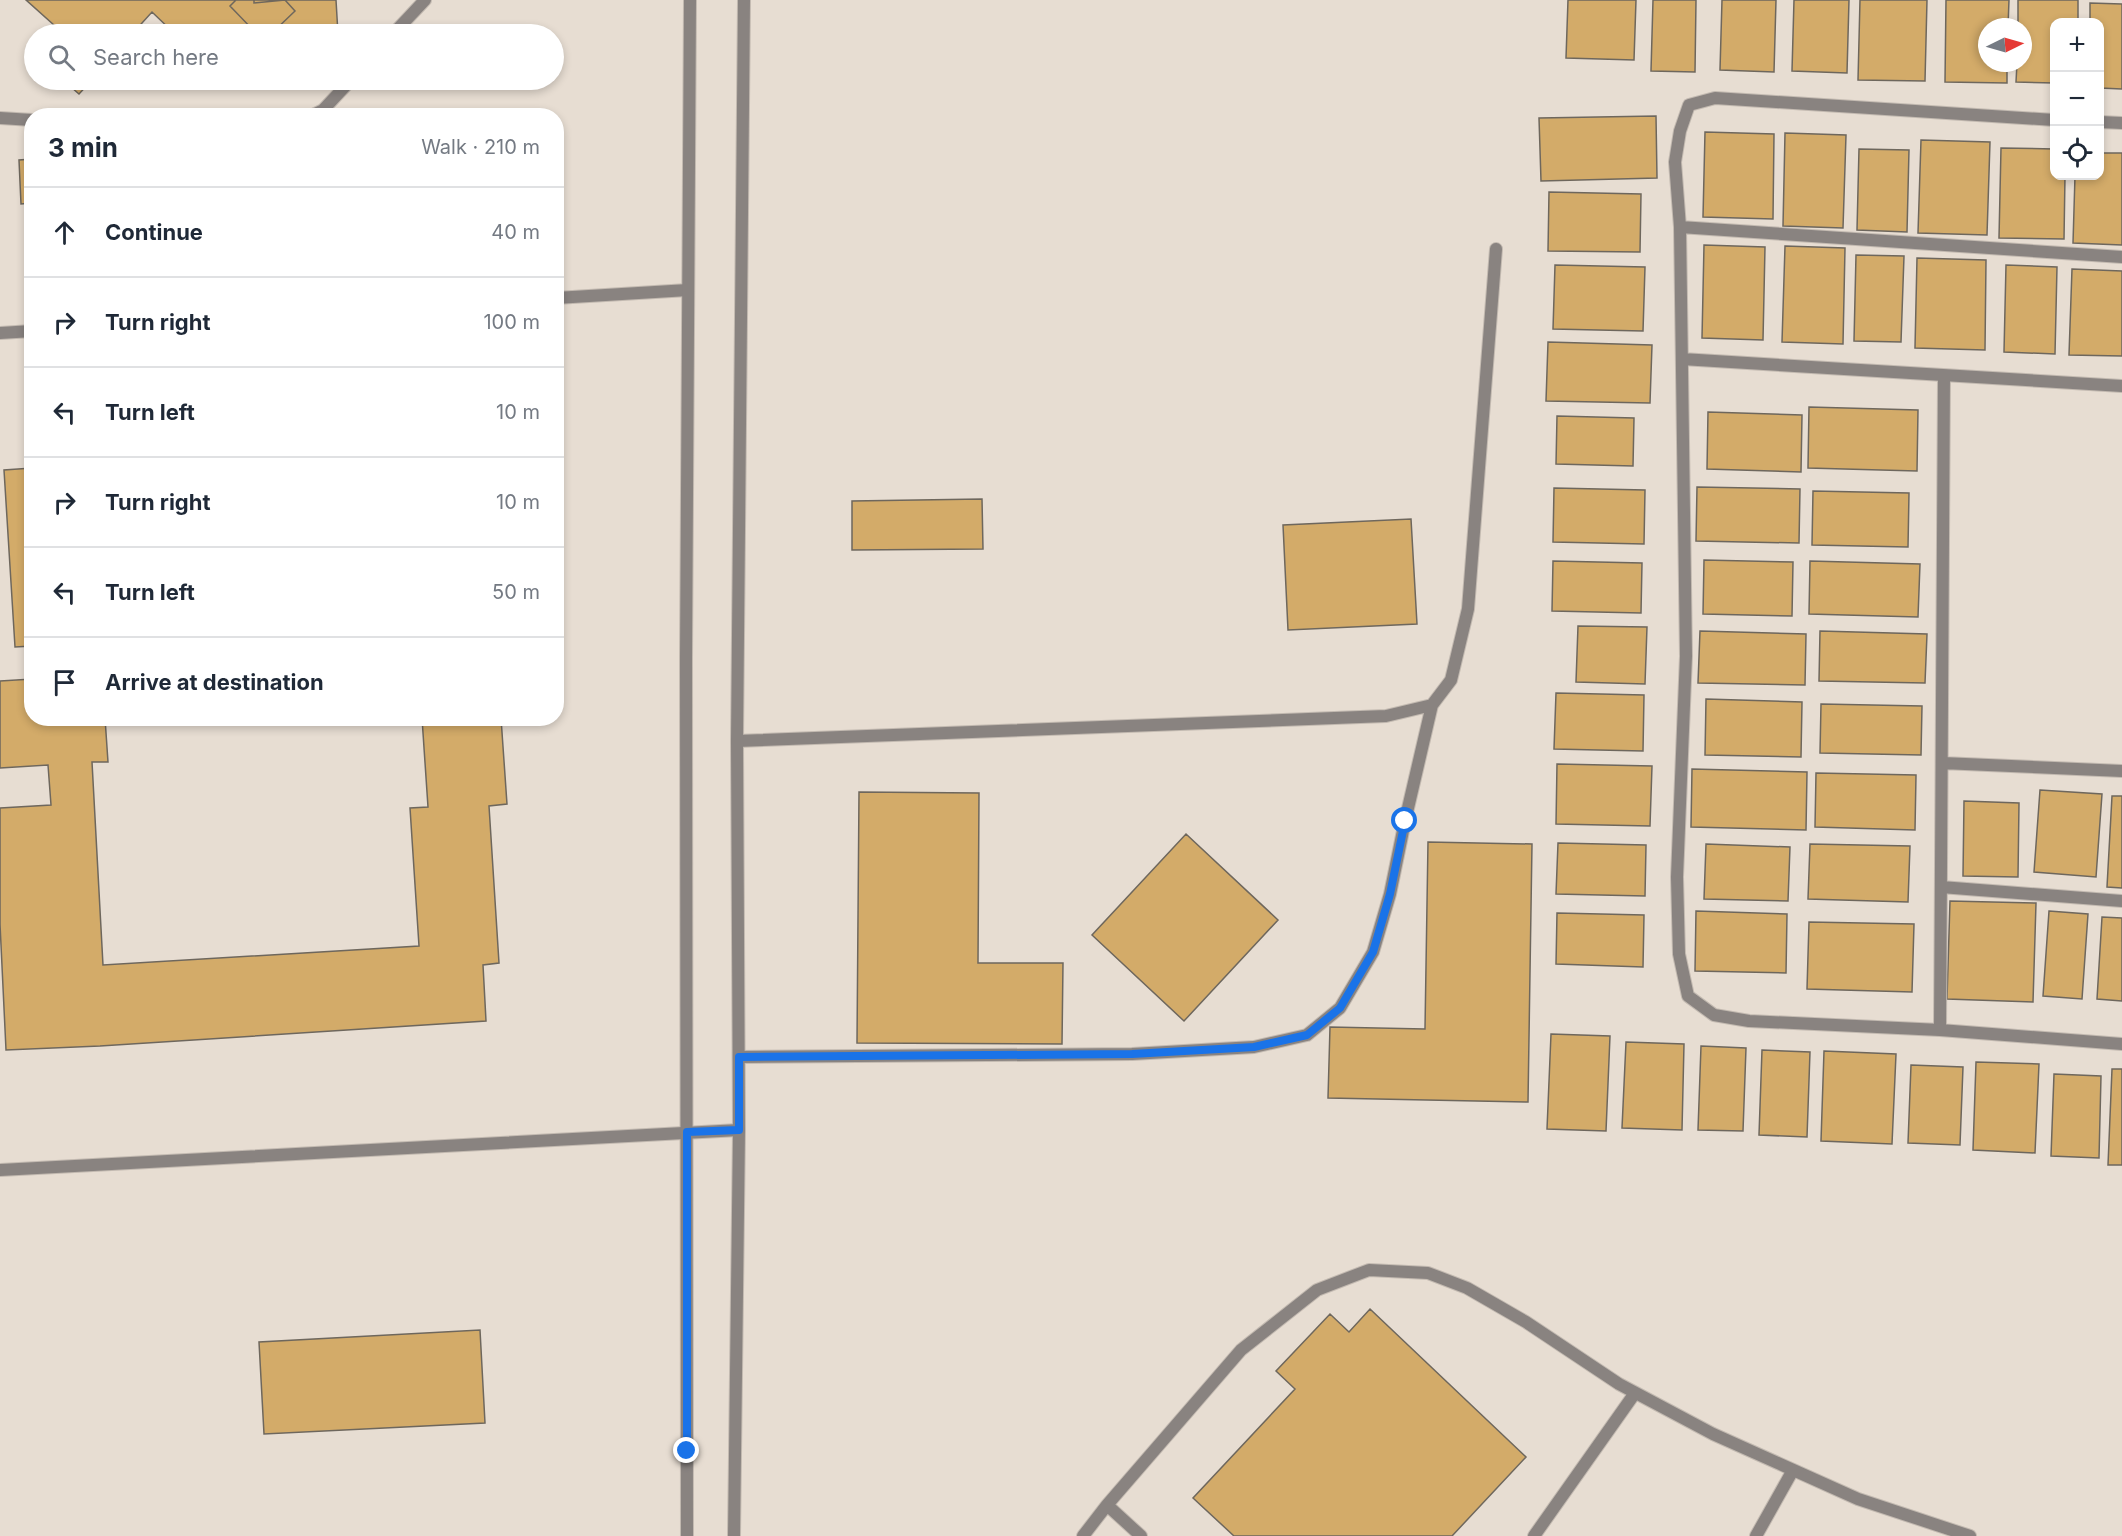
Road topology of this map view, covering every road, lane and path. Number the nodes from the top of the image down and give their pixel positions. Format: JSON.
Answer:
{"nodes":[{"id":1,"x":425,"y":0,"type":"edge"},
{"id":2,"x":690,"y":0,"type":"edge"},
{"id":3,"x":744,"y":0,"type":"edge"},
{"id":4,"x":402,"y":24,"type":"edge"},
{"id":5,"x":342,"y":90,"type":"edge"},
{"id":6,"x":325,"y":108,"type":"edge"},
{"id":7,"x":0,"y":118,"type":"edge"},
{"id":8,"x":24,"y":120,"type":"edge"},
{"id":9,"x":2050,"y":120,"type":"edge"},
{"id":10,"x":2104,"y":122,"type":"edge"},
{"id":11,"x":2122,"y":123,"type":"edge"},
{"id":12,"x":1680,"y":227,"type":"junction"},
{"id":13,"x":1496,"y":249,"type":"dead end"},
{"id":14,"x":2122,"y":257,"type":"edge"},
{"id":15,"x":688,"y":290,"type":"junction"},
{"id":16,"x":564,"y":298,"type":"edge"},
{"id":17,"x":24,"y":332,"type":"edge"},
{"id":18,"x":0,"y":333,"type":"edge"},
{"id":19,"x":1682,"y":359,"type":"junction"},
{"id":20,"x":1944,"y":376,"type":"junction"},
{"id":21,"x":2122,"y":386,"type":"edge"},
{"id":22,"x":1432,"y":705,"type":"junction"},
{"id":23,"x":737,"y":741,"type":"junction"},
{"id":24,"x":1942,"y":764,"type":"junction"},
{"id":25,"x":2122,"y":771,"type":"edge"},
{"id":26,"x":1941,"y":887,"type":"junction"},
{"id":27,"x":2122,"y":901,"type":"edge"},
{"id":28,"x":1940,"y":1030,"type":"junction"},
{"id":29,"x":2122,"y":1044,"type":"edge"},
{"id":30,"x":739,"y":1057,"type":"junction"},
{"id":31,"x":739,"y":1130,"type":"junction"},
{"id":32,"x":687,"y":1132,"type":"junction"},
{"id":33,"x":0,"y":1170,"type":"edge"},
{"id":34,"x":1635,"y":1393,"type":"junction"},
{"id":35,"x":1793,"y":1470,"type":"junction"},
{"id":36,"x":1107,"y":1504,"type":"junction"},
{"id":37,"x":1964,"y":1535,"type":"edge"},
{"id":38,"x":687,"y":1536,"type":"edge"},
{"id":39,"x":734,"y":1536,"type":"edge"},
{"id":40,"x":1083,"y":1536,"type":"edge"},
{"id":41,"x":1141,"y":1536,"type":"edge"},
{"id":42,"x":1534,"y":1536,"type":"edge"},
{"id":43,"x":1756,"y":1536,"type":"edge"}],
"edges":[{"from":1,"to":4,"type":"street"},
{"from":2,"to":15,"type":"street"},
{"from":3,"to":23,"type":"street"},
{"from":5,"to":6,"type":"street"},
{"from":7,"to":8,"type":"street"},
{"from":9,"to":12,"type":"street"},
{"from":10,"to":11,"type":"street"},
{"from":12,"to":14,"type":"street"},
{"from":12,"to":19,"type":"street"},
{"from":13,"to":22,"type":"street"},
{"from":15,"to":16,"type":"street"},
{"from":15,"to":32,"type":"street"},
{"from":17,"to":18,"type":"street"},
{"from":19,"to":20,"type":"street"},
{"from":19,"to":28,"type":"street"},
{"from":20,"to":21,"type":"street"},
{"from":20,"to":24,"type":"street"},
{"from":22,"to":23,"type":"street"},
{"from":22,"to":30,"type":"street"},
{"from":23,"to":30,"type":"street"},
{"from":24,"to":25,"type":"street"},
{"from":24,"to":26,"type":"street"},
{"from":26,"to":27,"type":"street"},
{"from":26,"to":28,"type":"street"},
{"from":28,"to":29,"type":"street"},
{"from":30,"to":31,"type":"street"},
{"from":31,"to":32,"type":"street"},
{"from":31,"to":39,"type":"street"},
{"from":32,"to":33,"type":"street"},
{"from":32,"to":38,"type":"street"},
{"from":34,"to":35,"type":"street"},
{"from":34,"to":36,"type":"street"},
{"from":34,"to":42,"type":"street"},
{"from":35,"to":37,"type":"street"},
{"from":35,"to":43,"type":"street"},
{"from":36,"to":40,"type":"street"},
{"from":36,"to":41,"type":"street"}]}
